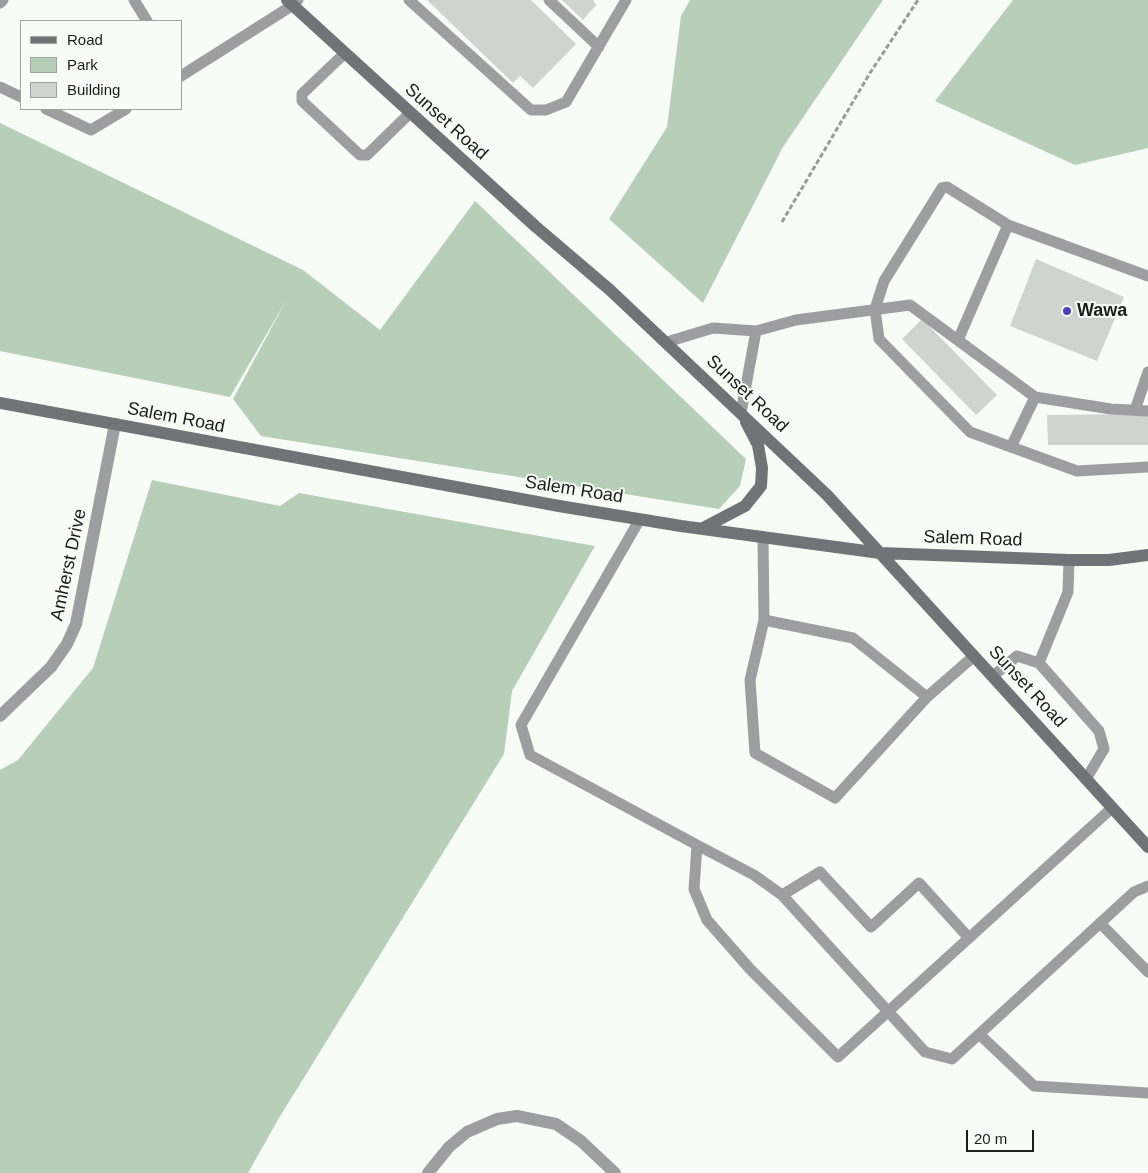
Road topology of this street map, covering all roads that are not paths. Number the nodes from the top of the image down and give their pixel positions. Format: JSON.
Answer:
{"nodes":[{"id":1,"x":3,"y":0,"type":"edge"},
{"id":2,"x":134,"y":0,"type":"edge"},
{"id":3,"x":409,"y":0,"type":"edge"},
{"id":4,"x":549,"y":0,"type":"edge"},
{"id":5,"x":626,"y":0,"type":"edge"},
{"id":6,"x":0,"y":2,"type":"edge"},
{"id":7,"x":293,"y":2,"type":"edge"},
{"id":8,"x":146,"y":20,"type":"edge"},
{"id":9,"x":599,"y":47,"type":"junction"},
{"id":10,"x":345,"y":53,"type":"junction"},
{"id":11,"x":182,"y":75,"type":"edge"},
{"id":12,"x":0,"y":87,"type":"edge"},
{"id":13,"x":20,"y":97,"type":"edge"},
{"id":14,"x":48,"y":110,"type":"edge"},
{"id":15,"x":124,"y":110,"type":"edge"},
{"id":16,"x":410,"y":113,"type":"junction"},
{"id":17,"x":1008,"y":225,"type":"junction"},
{"id":18,"x":1148,"y":276,"type":"edge"},
{"id":19,"x":875,"y":309,"type":"junction"},
{"id":20,"x":756,"y":331,"type":"junction"},
{"id":21,"x":958,"y":340,"type":"junction"},
{"id":22,"x":667,"y":342,"type":"junction"},
{"id":23,"x":1148,"y":372,"type":"edge"},
{"id":24,"x":1035,"y":397,"type":"junction"},
{"id":25,"x":0,"y":403,"type":"edge"},
{"id":26,"x":1135,"y":410,"type":"junction"},
{"id":27,"x":1148,"y":411,"type":"edge"},
{"id":28,"x":741,"y":413,"type":"junction"},
{"id":29,"x":115,"y":424,"type":"junction"},
{"id":30,"x":1011,"y":447,"type":"junction"},
{"id":31,"x":1148,"y":467,"type":"edge"},
{"id":32,"x":640,"y":519,"type":"junction"},
{"id":33,"x":702,"y":529,"type":"junction"},
{"id":34,"x":763,"y":537,"type":"junction"},
{"id":35,"x":880,"y":553,"type":"junction"},
{"id":36,"x":1148,"y":555,"type":"edge"},
{"id":37,"x":1069,"y":560,"type":"junction"},
{"id":38,"x":764,"y":620,"type":"junction"},
{"id":39,"x":974,"y":656,"type":"junction"},
{"id":40,"x":1039,"y":663,"type":"junction"},
{"id":41,"x":993,"y":676,"type":"junction"},
{"id":42,"x":927,"y":697,"type":"junction"},
{"id":43,"x":0,"y":716,"type":"edge"},
{"id":44,"x":1086,"y":778,"type":"junction"},
{"id":45,"x":1112,"y":808,"type":"junction"},
{"id":46,"x":697,"y":845,"type":"junction"},
{"id":47,"x":1148,"y":847,"type":"edge"},
{"id":48,"x":1148,"y":886,"type":"edge"},
{"id":49,"x":782,"y":895,"type":"junction"},
{"id":50,"x":1100,"y":923,"type":"junction"},
{"id":51,"x":969,"y":938,"type":"junction"},
{"id":52,"x":1148,"y":972,"type":"edge"},
{"id":53,"x":887,"y":1012,"type":"junction"},
{"id":54,"x":979,"y":1034,"type":"junction"},
{"id":55,"x":1148,"y":1092,"type":"edge"},
{"id":56,"x":428,"y":1173,"type":"edge"},
{"id":57,"x":615,"y":1173,"type":"edge"}],
"edges":[{"from":1,"to":6,"type":"lane"},
{"from":2,"to":8,"type":"lane"},
{"from":3,"to":9,"type":"lane"},
{"from":4,"to":9,"type":"lane"},
{"from":5,"to":9,"type":"lane"},
{"from":7,"to":10,"type":"street","name":"Sunset Road"},
{"from":7,"to":11,"type":"lane"},
{"from":10,"to":16,"type":"street","name":"Sunset Road"},
{"from":10,"to":16,"type":"lane"},
{"from":12,"to":13,"type":"lane"},
{"from":14,"to":15,"type":"lane"},
{"from":16,"to":22,"type":"street","name":"Sunset Road"},
{"from":17,"to":18,"type":"lane"},
{"from":17,"to":19,"type":"lane"},
{"from":17,"to":21,"type":"lane"},
{"from":19,"to":20,"type":"lane"},
{"from":19,"to":21,"type":"lane"},
{"from":19,"to":30,"type":"lane"},
{"from":20,"to":22,"type":"lane"},
{"from":20,"to":28,"type":"lane"},
{"from":21,"to":24,"type":"lane"},
{"from":22,"to":28,"type":"street","name":"Sunset Road"},
{"from":23,"to":26,"type":"lane"},
{"from":24,"to":26,"type":"lane"},
{"from":24,"to":30,"type":"lane"},
{"from":25,"to":29,"type":"street","name":"Salem Road"},
{"from":26,"to":27,"type":"lane"},
{"from":28,"to":33,"type":"street"},
{"from":28,"to":35,"type":"street","name":"Sunset Road"},
{"from":29,"to":32,"type":"street","name":"Salem Road"},
{"from":29,"to":43,"type":"street","name":"Amherst Drive"},
{"from":30,"to":31,"type":"lane"},
{"from":32,"to":33,"type":"street","name":"Salem Road"},
{"from":32,"to":46,"type":"lane"},
{"from":33,"to":34,"type":"street","name":"Salem Road"},
{"from":34,"to":35,"type":"street","name":"Salem Road"},
{"from":34,"to":38,"type":"lane"},
{"from":35,"to":37,"type":"street","name":"Salem Road"},
{"from":35,"to":39,"type":"street","name":"Sunset Road"},
{"from":36,"to":37,"type":"street","name":"Salem Road"},
{"from":37,"to":40,"type":"lane"},
{"from":38,"to":42,"type":"lane"},
{"from":38,"to":42,"type":"lane"},
{"from":39,"to":41,"type":"street","name":"Sunset Road"},
{"from":39,"to":42,"type":"lane"},
{"from":40,"to":41,"type":"lane"},
{"from":40,"to":44,"type":"lane"},
{"from":41,"to":44,"type":"street","name":"Sunset Road"},
{"from":44,"to":45,"type":"street","name":"Sunset Road"},
{"from":45,"to":47,"type":"street","name":"Sunset Road"},
{"from":45,"to":51,"type":"lane"},
{"from":46,"to":49,"type":"lane"},
{"from":46,"to":53,"type":"lane"},
{"from":48,"to":50,"type":"lane"},
{"from":49,"to":51,"type":"lane"},
{"from":49,"to":53,"type":"lane"},
{"from":50,"to":52,"type":"lane"},
{"from":50,"to":54,"type":"lane"},
{"from":51,"to":53,"type":"lane"},
{"from":53,"to":54,"type":"lane"},
{"from":54,"to":55,"type":"lane"},
{"from":56,"to":57,"type":"street"}]}
